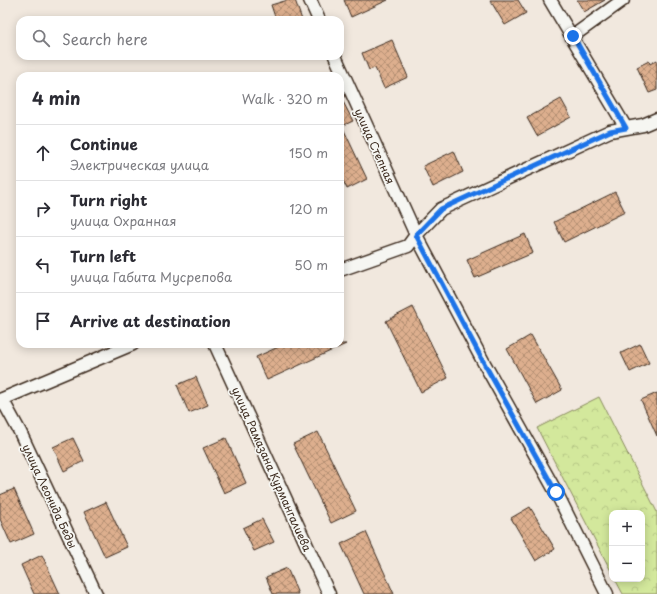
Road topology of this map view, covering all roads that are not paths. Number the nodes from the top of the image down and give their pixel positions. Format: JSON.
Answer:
{"nodes":[{"id":1,"x":310,"y":0,"type":"edge"},
{"id":2,"x":550,"y":0,"type":"edge"},
{"id":3,"x":623,"y":0,"type":"edge"},
{"id":4,"x":317,"y":16,"type":"edge"},
{"id":5,"x":573,"y":36,"type":"junction"},
{"id":6,"x":337,"y":60,"type":"edge"},
{"id":7,"x":342,"y":72,"type":"edge"},
{"id":8,"x":344,"y":76,"type":"edge"},
{"id":9,"x":657,"y":119,"type":"edge"},
{"id":10,"x":626,"y":128,"type":"junction"},
{"id":11,"x":416,"y":235,"type":"junction"},
{"id":12,"x":344,"y":269,"type":"edge"},
{"id":13,"x":124,"y":348,"type":"edge"},
{"id":14,"x":217,"y":348,"type":"edge"},
{"id":15,"x":1,"y":400,"type":"edge"},
{"id":16,"x":96,"y":594,"type":"edge"},
{"id":17,"x":329,"y":594,"type":"edge"},
{"id":18,"x":607,"y":594,"type":"edge"}],
"edges":[{"from":1,"to":4,"type":"street"},
{"from":2,"to":5,"type":"street"},
{"from":3,"to":5,"type":"street"},
{"from":5,"to":10,"type":"street"},
{"from":6,"to":7,"type":"street","name":"улица Степная"},
{"from":8,"to":11,"type":"street","name":"улица Степная"},
{"from":9,"to":10,"type":"street"},
{"from":10,"to":11,"type":"street"},
{"from":11,"to":12,"type":"street"},
{"from":11,"to":18,"type":"street","name":"улица Степная"},
{"from":13,"to":15,"type":"street"},
{"from":14,"to":17,"type":"street","name":"улица Рамазана Курмангалиева"},
{"from":15,"to":16,"type":"street","name":"улица Леонида Беды"}]}
